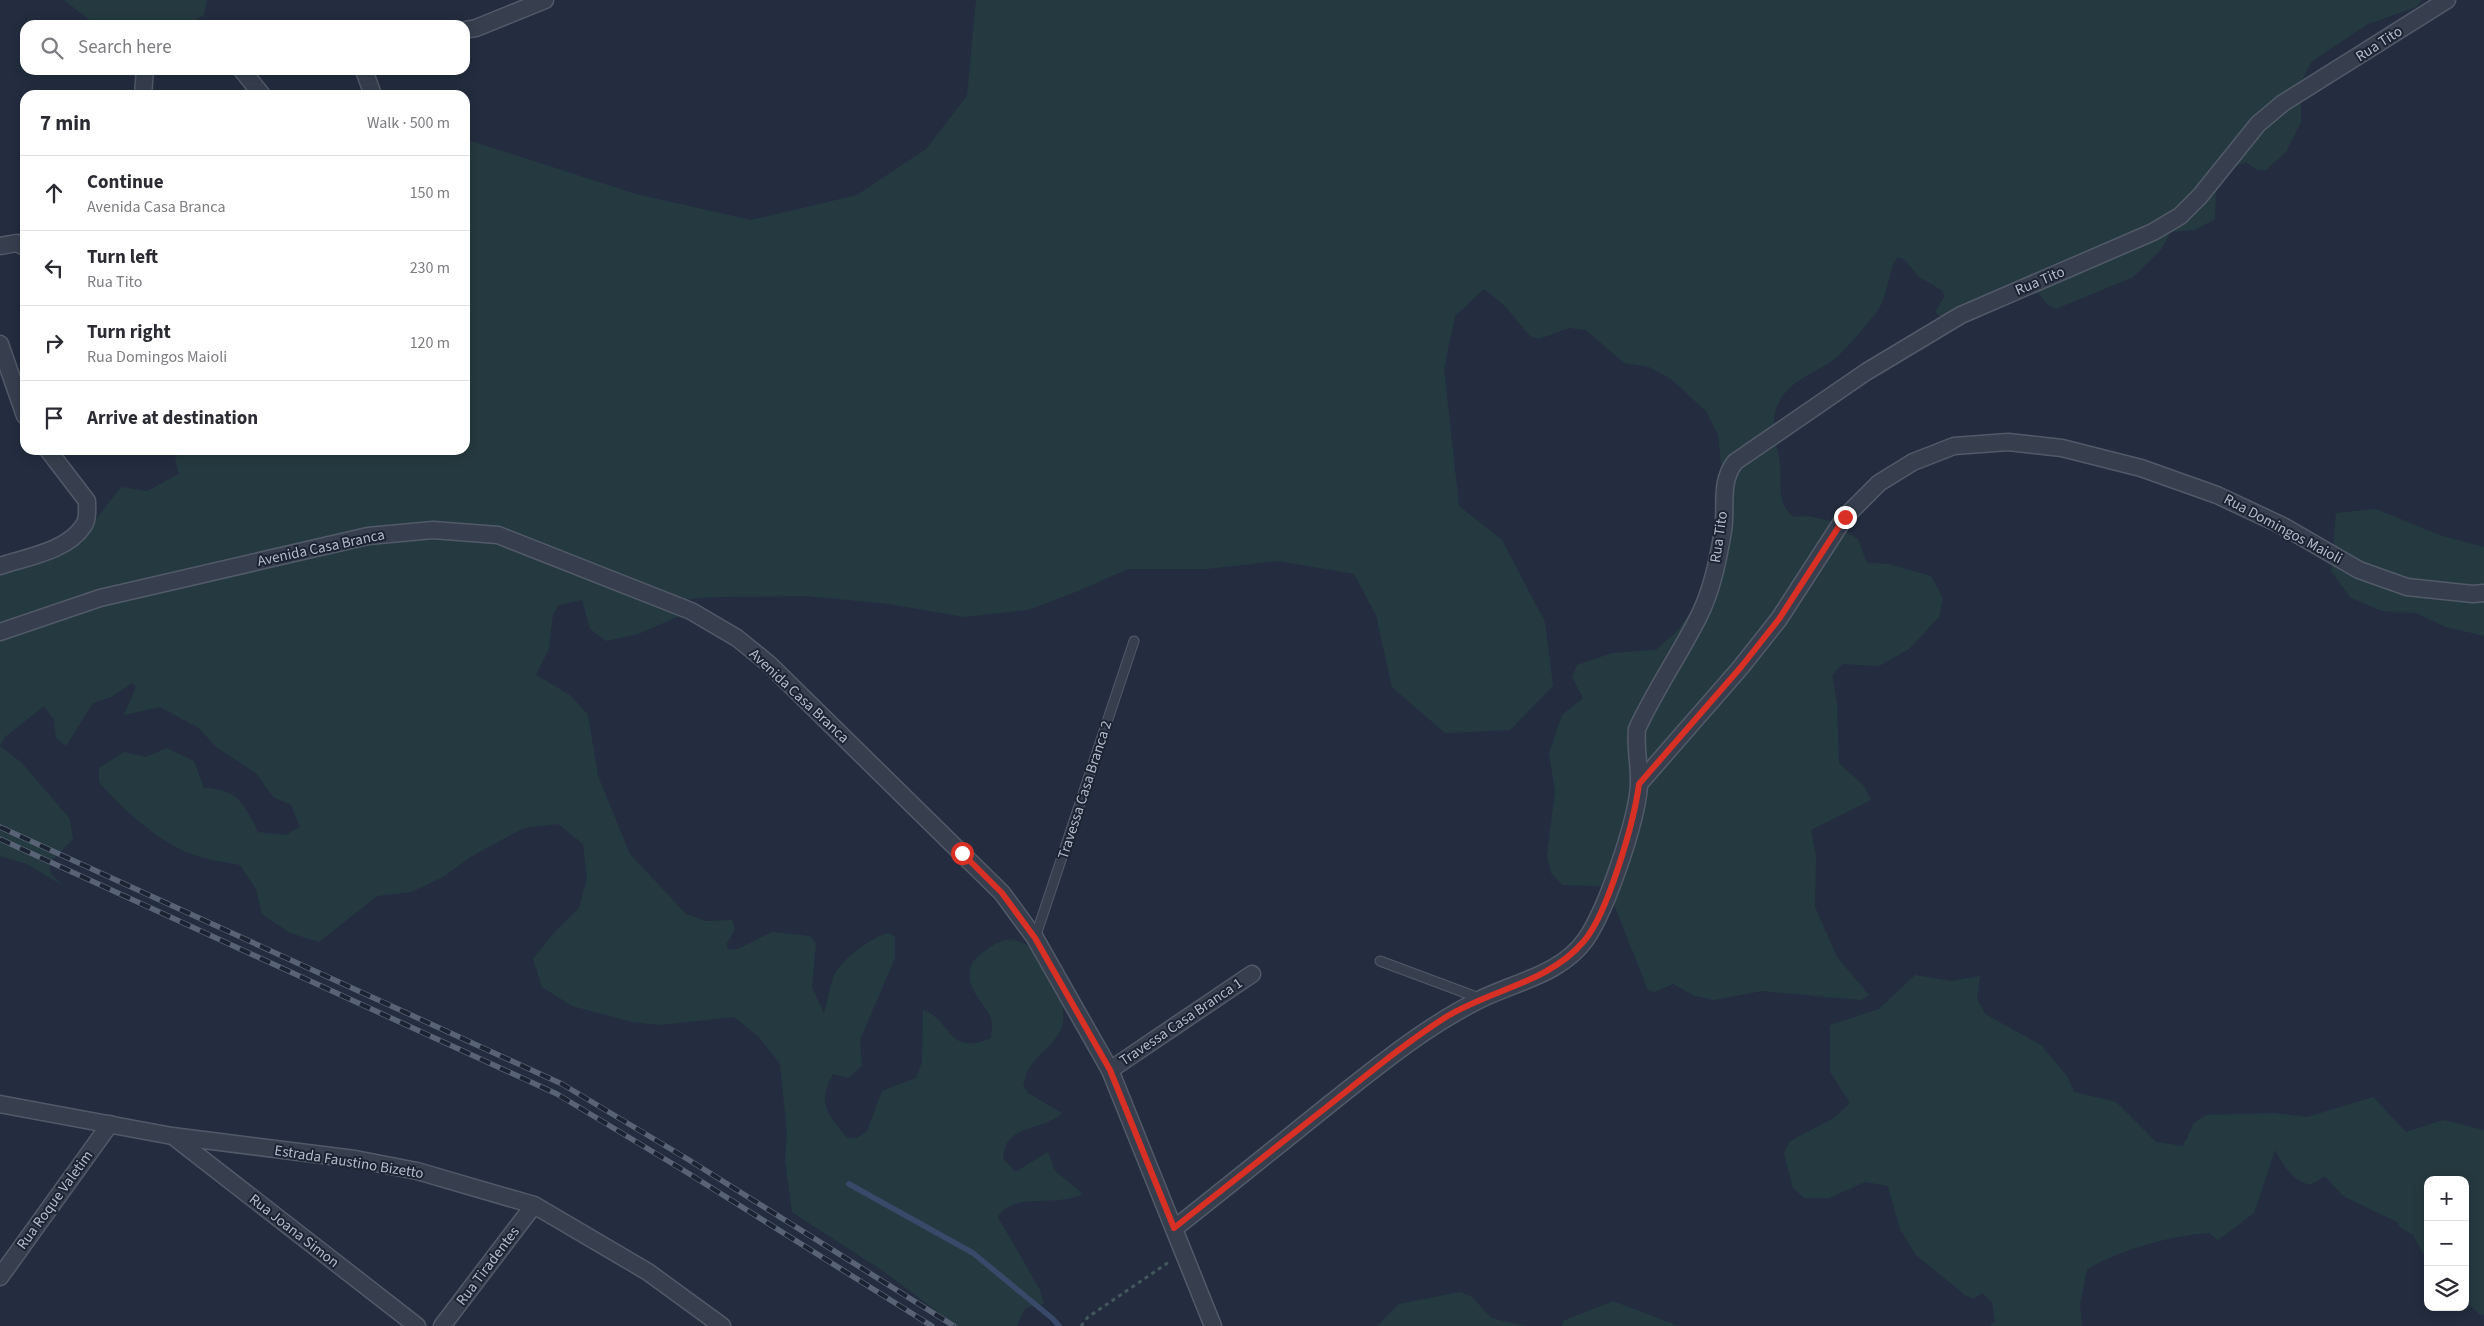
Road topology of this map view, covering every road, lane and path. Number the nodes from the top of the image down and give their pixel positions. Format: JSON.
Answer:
{"nodes":[{"id":1,"x":545,"y":0,"type":"edge"},
{"id":2,"x":2448,"y":0,"type":"edge"},
{"id":3,"x":470,"y":29,"type":"edge"},
{"id":4,"x":145,"y":75,"type":"edge"},
{"id":5,"x":246,"y":75,"type":"edge"},
{"id":6,"x":366,"y":75,"type":"edge"},
{"id":7,"x":143,"y":90,"type":"edge"},
{"id":8,"x":258,"y":90,"type":"edge"},
{"id":9,"x":371,"y":90,"type":"edge"},
{"id":10,"x":20,"y":244,"type":"edge"},
{"id":11,"x":0,"y":246,"type":"edge"},
{"id":12,"x":0,"y":344,"type":"edge"},
{"id":13,"x":20,"y":402,"type":"edge"},
{"id":14,"x":52,"y":455,"type":"edge"},
{"id":15,"x":0,"y":566,"type":"edge"},
{"id":16,"x":2484,"y":593,"type":"edge"},
{"id":17,"x":0,"y":632,"type":"edge"},
{"id":18,"x":1134,"y":641,"type":"dead end"},
{"id":19,"x":1639,"y":784,"type":"junction"},
{"id":20,"x":1035,"y":938,"type":"junction"},
{"id":21,"x":1380,"y":961,"type":"dead end"},
{"id":22,"x":1252,"y":974,"type":"dead end"},
{"id":23,"x":1482,"y":998,"type":"junction"},
{"id":24,"x":1110,"y":1070,"type":"junction"},
{"id":25,"x":0,"y":1104,"type":"edge"},
{"id":26,"x":110,"y":1124,"type":"junction"},
{"id":27,"x":172,"y":1136,"type":"junction"},
{"id":28,"x":534,"y":1205,"type":"junction"},
{"id":29,"x":1174,"y":1228,"type":"junction"},
{"id":30,"x":1184,"y":1252,"type":"junction"},
{"id":31,"x":0,"y":1277,"type":"edge"},
{"id":32,"x":417,"y":1326,"type":"edge"},
{"id":33,"x":442,"y":1326,"type":"edge"},
{"id":34,"x":722,"y":1326,"type":"edge"},
{"id":35,"x":1081,"y":1326,"type":"edge"},
{"id":36,"x":1214,"y":1326,"type":"edge"}],
"edges":[{"from":1,"to":3,"type":"street"},
{"from":2,"to":19,"type":"street","name":"Rua Tito"},
{"from":4,"to":7,"type":"street"},
{"from":5,"to":8,"type":"street"},
{"from":6,"to":9,"type":"street"},
{"from":10,"to":11,"type":"street"},
{"from":12,"to":13,"type":"street"},
{"from":14,"to":15,"type":"street"},
{"from":16,"to":19,"type":"street","name":"Rua Domingos Maioli"},
{"from":17,"to":20,"type":"street","name":"Avenida Casa Branca"},
{"from":18,"to":20,"type":"lane","name":"Travessa Casa Branca 2"},
{"from":19,"to":23,"type":"street","name":"Rua Tito"},
{"from":20,"to":24,"type":"street","name":"Avenida Casa Branca"},
{"from":21,"to":23,"type":"lane"},
{"from":22,"to":24,"type":"street","name":"Travessa Casa Branca 1"},
{"from":23,"to":29,"type":"street","name":"Rua Tito"},
{"from":24,"to":29,"type":"street","name":"Avenida Casa Branca"},
{"from":25,"to":26,"type":"street","name":"Estrada Faustino Bizetto"},
{"from":26,"to":27,"type":"street","name":"Estrada Faustino Bizetto"},
{"from":26,"to":31,"type":"street","name":"Rua Roque Valetim"},
{"from":27,"to":28,"type":"street","name":"Estrada Faustino Bizetto"},
{"from":27,"to":32,"type":"street","name":"Rua Joana Simon"},
{"from":28,"to":33,"type":"street","name":"Rua Tiradentes"},
{"from":28,"to":34,"type":"street","name":"Estrada Faustino Bizetto"},
{"from":29,"to":30,"type":"street","name":"Avenida Casa Branca"},
{"from":30,"to":35,"type":"path"},
{"from":30,"to":36,"type":"street","name":"Avenida Casa Branca"}]}
